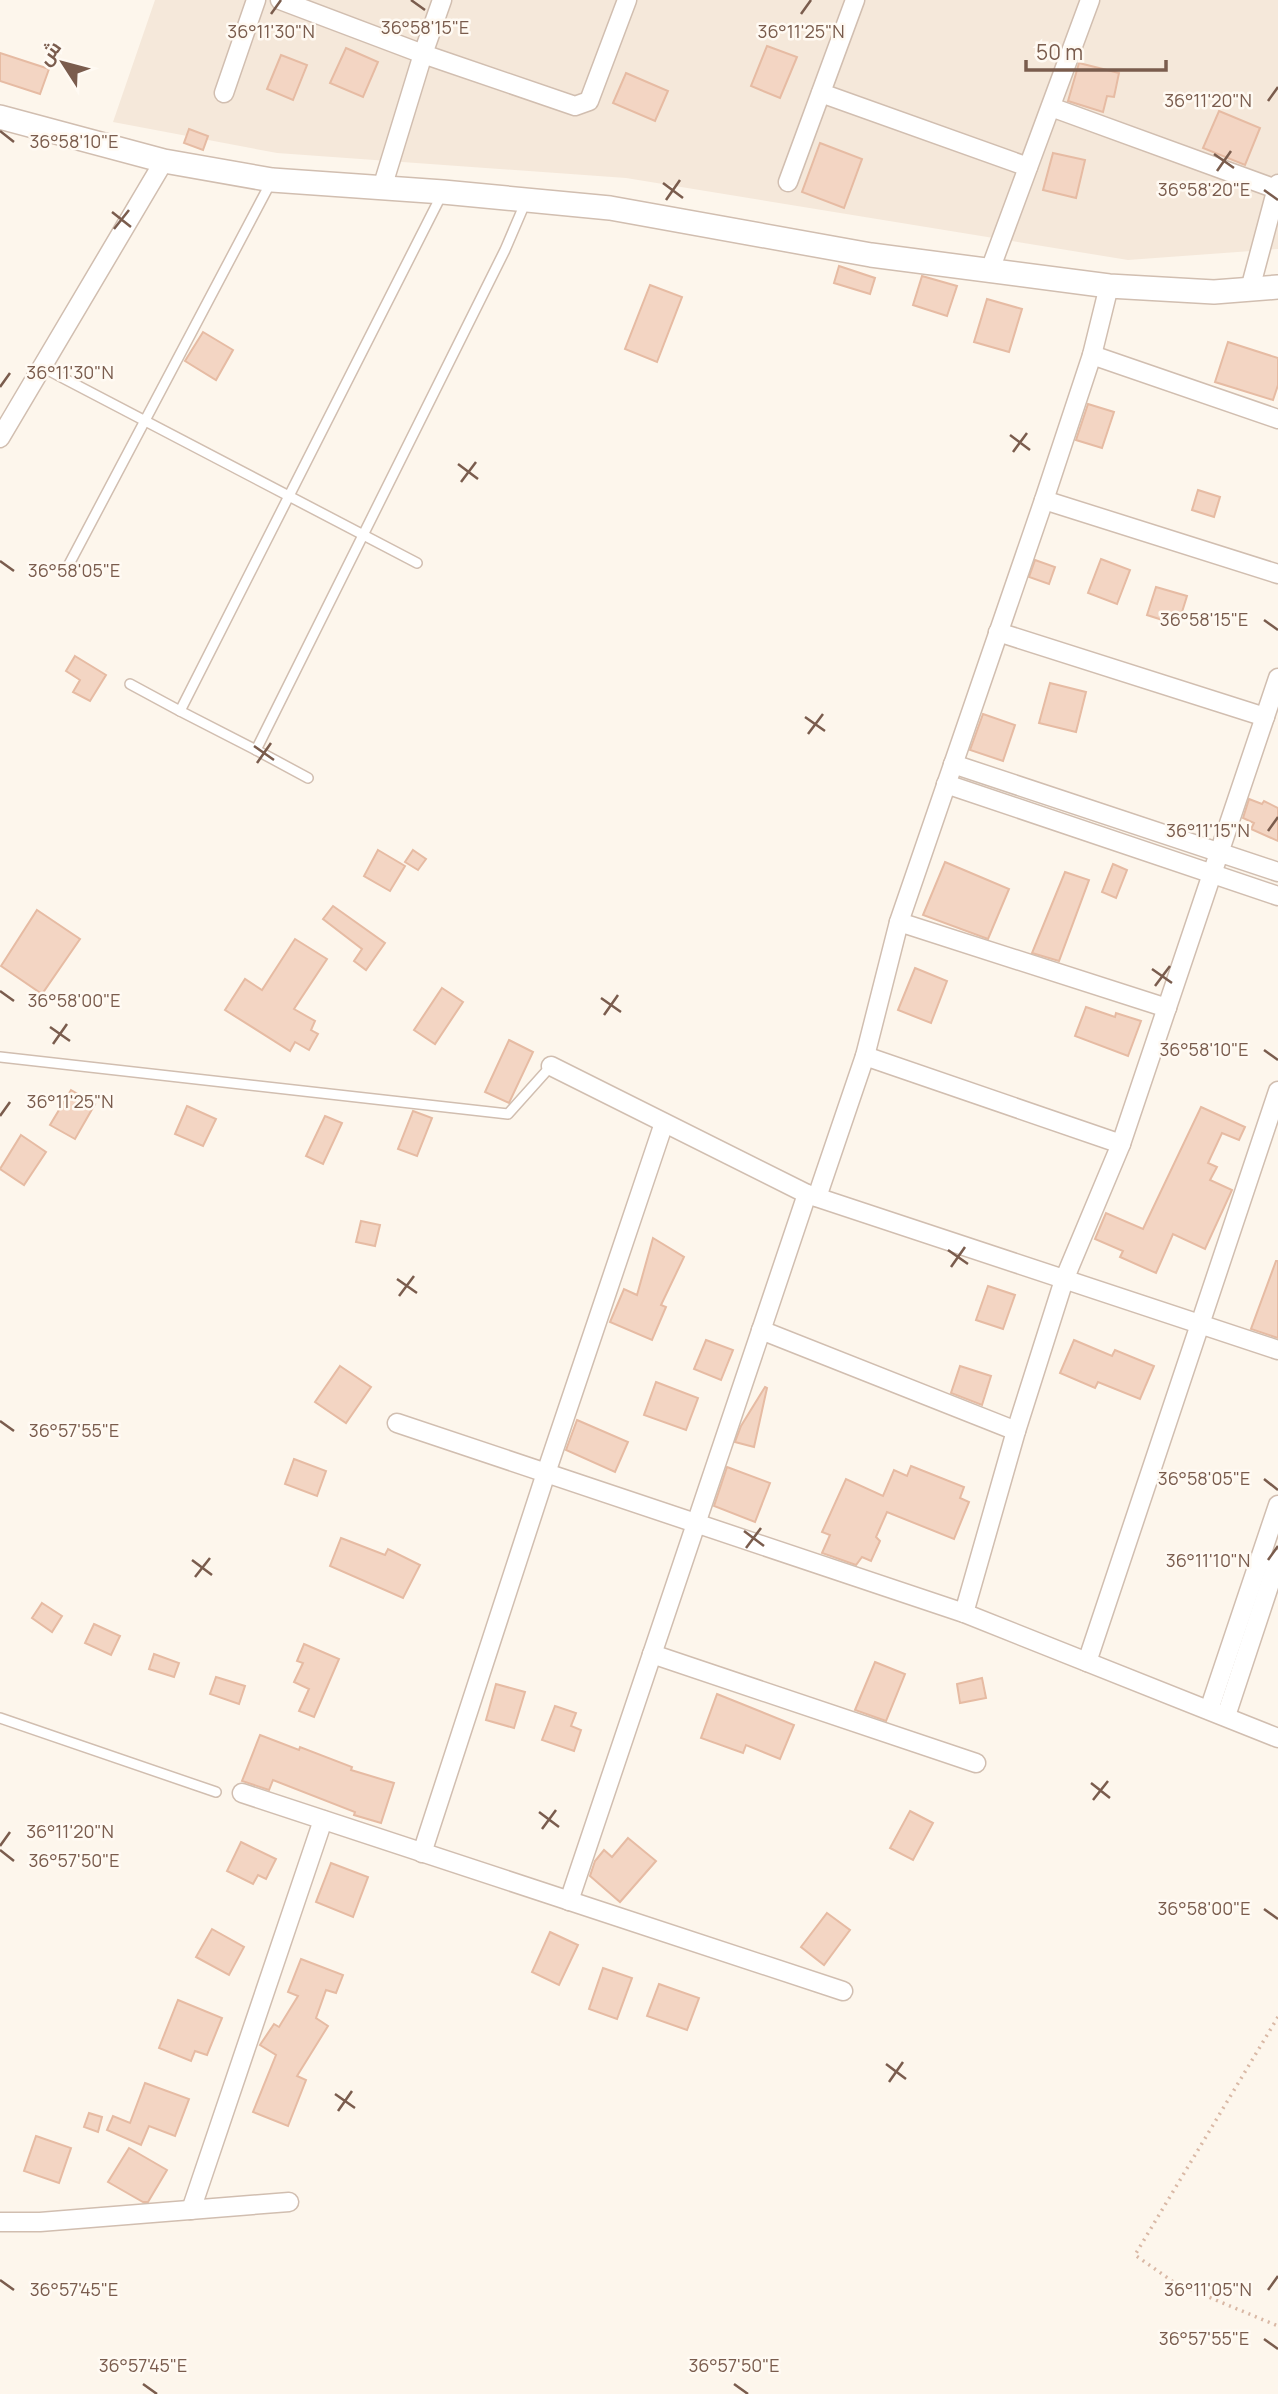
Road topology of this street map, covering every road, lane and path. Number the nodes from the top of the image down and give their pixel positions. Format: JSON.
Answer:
{"nodes":[{"id":1,"x":256,"y":0,"type":"edge"},
{"id":2,"x":281,"y":0,"type":"edge"},
{"id":3,"x":442,"y":0,"type":"edge"},
{"id":4,"x":627,"y":0,"type":"edge"},
{"id":5,"x":855,"y":0,"type":"edge"},
{"id":6,"x":1090,"y":0,"type":"edge"},
{"id":7,"x":423,"y":54,"type":"junction"},
{"id":8,"x":224,"y":93,"type":"dead end"},
{"id":9,"x":821,"y":93,"type":"junction"},
{"id":10,"x":1051,"y":107,"type":"junction"},
{"id":11,"x":0,"y":117,"type":"edge"},
{"id":12,"x":164,"y":161,"type":"junction"},
{"id":13,"x":1028,"y":167,"type":"junction"},
{"id":14,"x":272,"y":180,"type":"junction"},
{"id":15,"x":788,"y":182,"type":"dead end"},
{"id":16,"x":1277,"y":186,"type":"edge"},
{"id":17,"x":382,"y":188,"type":"junction"},
{"id":18,"x":443,"y":192,"type":"junction"},
{"id":19,"x":526,"y":199,"type":"junction"},
{"id":20,"x":990,"y":270,"type":"junction"},
{"id":21,"x":1110,"y":286,"type":"junction"},
{"id":22,"x":1278,"y":287,"type":"edge"},
{"id":23,"x":1250,"y":289,"type":"junction"},
{"id":24,"x":1091,"y":355,"type":"junction"},
{"id":25,"x":42,"y":367,"type":"junction"},
{"id":26,"x":1278,"y":419,"type":"edge"},
{"id":27,"x":145,"y":421,"type":"junction"},
{"id":28,"x":0,"y":438,"type":"edge"},
{"id":29,"x":289,"y":497,"type":"junction"},
{"id":30,"x":1044,"y":500,"type":"junction"},
{"id":31,"x":363,"y":535,"type":"junction"},
{"id":32,"x":417,"y":563,"type":"dead end"},
{"id":33,"x":66,"y":570,"type":"dead end"},
{"id":34,"x":1278,"y":574,"type":"edge"},
{"id":35,"x":998,"y":632,"type":"junction"},
{"id":36,"x":1278,"y":678,"type":"edge"},
{"id":37,"x":130,"y":684,"type":"dead end"},
{"id":38,"x":180,"y":711,"type":"junction"},
{"id":39,"x":1265,"y":717,"type":"junction"},
{"id":40,"x":256,"y":750,"type":"junction"},
{"id":41,"x":953,"y":764,"type":"junction"},
{"id":42,"x":308,"y":778,"type":"dead end"},
{"id":43,"x":946,"y":785,"type":"junction"},
{"id":44,"x":1219,"y":852,"type":"junction"},
{"id":45,"x":1278,"y":872,"type":"edge"},
{"id":46,"x":1212,"y":874,"type":"junction"},
{"id":47,"x":1278,"y":896,"type":"edge"},
{"id":48,"x":899,"y":922,"type":"junction"},
{"id":49,"x":1167,"y":1008,"type":"junction"},
{"id":50,"x":865,"y":1056,"type":"junction"},
{"id":51,"x":0,"y":1057,"type":"edge"},
{"id":52,"x":551,"y":1066,"type":"joint"},
{"id":53,"x":1278,"y":1091,"type":"edge"},
{"id":54,"x":664,"y":1123,"type":"junction"},
{"id":55,"x":1121,"y":1144,"type":"junction"},
{"id":56,"x":812,"y":1196,"type":"junction"},
{"id":57,"x":1064,"y":1280,"type":"junction"},
{"id":58,"x":1199,"y":1324,"type":"junction"},
{"id":59,"x":761,"y":1329,"type":"junction"},
{"id":60,"x":1278,"y":1350,"type":"edge"},
{"id":61,"x":397,"y":1423,"type":"dead end"},
{"id":62,"x":1016,"y":1431,"type":"junction"},
{"id":63,"x":545,"y":1473,"type":"junction"},
{"id":64,"x":1277,"y":1510,"type":"edge"},
{"id":65,"x":696,"y":1523,"type":"junction"},
{"id":66,"x":1278,"y":1559,"type":"edge"},
{"id":67,"x":964,"y":1613,"type":"junction"},
{"id":68,"x":652,"y":1654,"type":"junction"},
{"id":69,"x":1087,"y":1662,"type":"junction"},
{"id":70,"x":1217,"y":1713,"type":"junction"},
{"id":71,"x":0,"y":1718,"type":"edge"},
{"id":72,"x":1278,"y":1738,"type":"edge"},
{"id":73,"x":976,"y":1763,"type":"dead end"},
{"id":74,"x":216,"y":1792,"type":"dead end"},
{"id":75,"x":242,"y":1793,"type":"dead end"},
{"id":76,"x":323,"y":1820,"type":"junction"},
{"id":77,"x":422,"y":1853,"type":"junction"},
{"id":78,"x":569,"y":1901,"type":"junction"},
{"id":79,"x":843,"y":1991,"type":"dead end"},
{"id":80,"x":1278,"y":2017,"type":"edge"},
{"id":81,"x":289,"y":2202,"type":"dead end"},
{"id":82,"x":191,"y":2210,"type":"junction"},
{"id":83,"x":0,"y":2222,"type":"edge"},
{"id":84,"x":1278,"y":2326,"type":"edge"}],
"edges":[{"from":1,"to":8,"type":"street"},
{"from":2,"to":7,"type":"street"},
{"from":3,"to":7,"type":"street"},
{"from":4,"to":7,"type":"street"},
{"from":5,"to":9,"type":"street"},
{"from":6,"to":10,"type":"street"},
{"from":7,"to":17,"type":"street"},
{"from":9,"to":13,"type":"street"},
{"from":9,"to":15,"type":"street"},
{"from":10,"to":13,"type":"street"},
{"from":10,"to":16,"type":"street"},
{"from":11,"to":12,"type":"street"},
{"from":12,"to":14,"type":"street"},
{"from":12,"to":25,"type":"street"},
{"from":13,"to":20,"type":"street"},
{"from":14,"to":17,"type":"street"},
{"from":14,"to":27,"type":"lane"},
{"from":16,"to":23,"type":"street"},
{"from":17,"to":18,"type":"street"},
{"from":18,"to":19,"type":"street"},
{"from":18,"to":29,"type":"lane"},
{"from":19,"to":20,"type":"street"},
{"from":19,"to":31,"type":"lane"},
{"from":20,"to":21,"type":"street"},
{"from":21,"to":23,"type":"street"},
{"from":21,"to":24,"type":"street"},
{"from":22,"to":23,"type":"street"},
{"from":24,"to":26,"type":"street"},
{"from":24,"to":30,"type":"street"},
{"from":25,"to":27,"type":"lane"},
{"from":25,"to":28,"type":"street"},
{"from":27,"to":29,"type":"lane"},
{"from":27,"to":33,"type":"lane"},
{"from":29,"to":31,"type":"lane"},
{"from":29,"to":38,"type":"lane"},
{"from":30,"to":34,"type":"street"},
{"from":30,"to":35,"type":"street"},
{"from":31,"to":32,"type":"lane"},
{"from":31,"to":40,"type":"lane"},
{"from":35,"to":39,"type":"street"},
{"from":35,"to":41,"type":"street"},
{"from":36,"to":39,"type":"street"},
{"from":37,"to":38,"type":"lane"},
{"from":38,"to":40,"type":"lane"},
{"from":39,"to":44,"type":"street"},
{"from":40,"to":42,"type":"lane"},
{"from":41,"to":43,"type":"street"},
{"from":41,"to":44,"type":"street"},
{"from":43,"to":46,"type":"street"},
{"from":43,"to":48,"type":"street"},
{"from":44,"to":45,"type":"street"},
{"from":44,"to":46,"type":"street"},
{"from":46,"to":47,"type":"street"},
{"from":46,"to":49,"type":"street"},
{"from":48,"to":49,"type":"street"},
{"from":48,"to":50,"type":"street"},
{"from":49,"to":55,"type":"street"},
{"from":50,"to":55,"type":"street"},
{"from":50,"to":56,"type":"street"},
{"from":51,"to":52,"type":"lane"},
{"from":52,"to":54,"type":"street"},
{"from":53,"to":58,"type":"street"},
{"from":54,"to":56,"type":"street"},
{"from":54,"to":63,"type":"street"},
{"from":55,"to":57,"type":"street"},
{"from":56,"to":57,"type":"street"},
{"from":56,"to":59,"type":"street"},
{"from":57,"to":58,"type":"street"},
{"from":57,"to":62,"type":"street"},
{"from":58,"to":60,"type":"street"},
{"from":58,"to":69,"type":"street"},
{"from":59,"to":62,"type":"street"},
{"from":59,"to":65,"type":"street"},
{"from":61,"to":63,"type":"street"},
{"from":62,"to":67,"type":"street"},
{"from":63,"to":65,"type":"street"},
{"from":63,"to":77,"type":"street"},
{"from":64,"to":70,"type":"street"},
{"from":65,"to":67,"type":"street"},
{"from":65,"to":68,"type":"street"},
{"from":66,"to":70,"type":"street"},
{"from":67,"to":69,"type":"street"},
{"from":68,"to":73,"type":"street"},
{"from":68,"to":78,"type":"street"},
{"from":69,"to":70,"type":"street"},
{"from":70,"to":72,"type":"street"},
{"from":71,"to":74,"type":"lane"},
{"from":75,"to":76,"type":"street"},
{"from":76,"to":77,"type":"street"},
{"from":76,"to":82,"type":"street"},
{"from":77,"to":78,"type":"street"},
{"from":78,"to":79,"type":"street"},
{"from":80,"to":84,"type":"path"},
{"from":81,"to":82,"type":"street"},
{"from":82,"to":83,"type":"street"}]}
